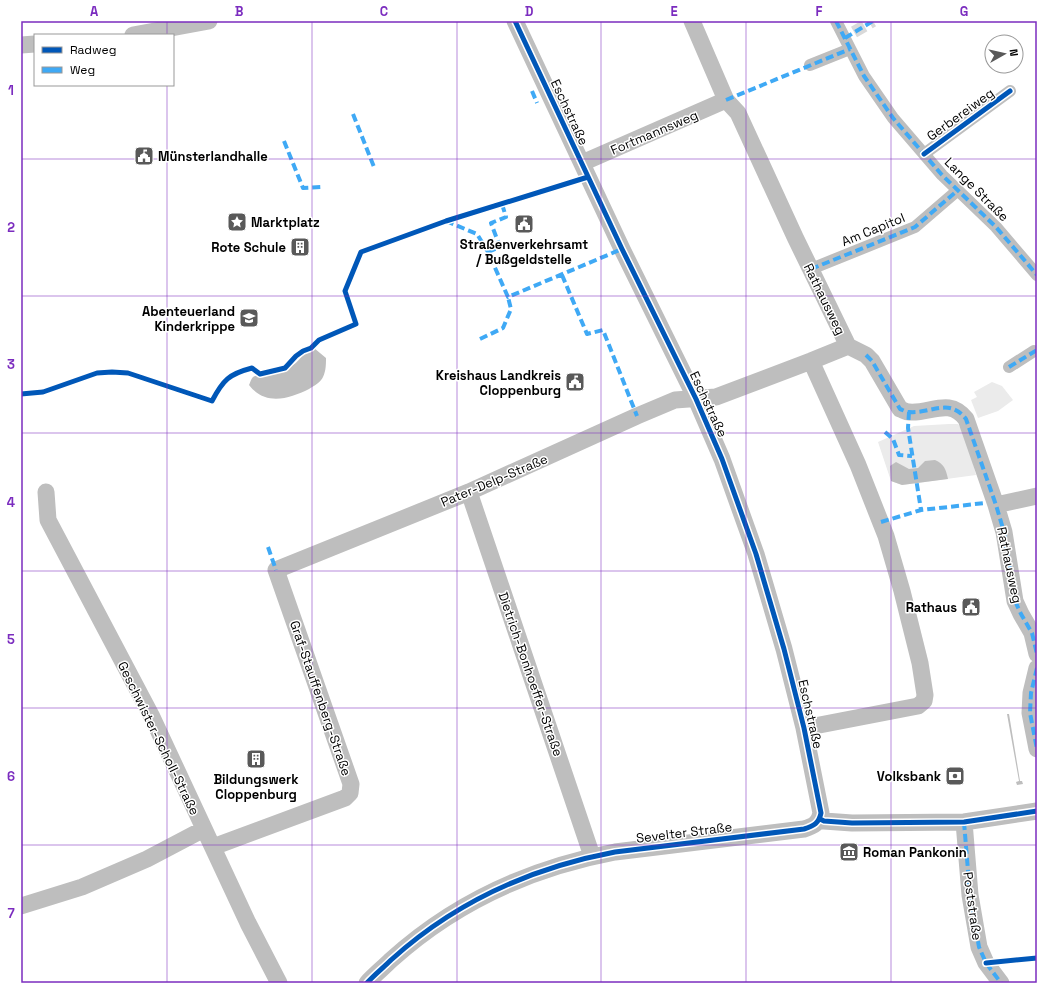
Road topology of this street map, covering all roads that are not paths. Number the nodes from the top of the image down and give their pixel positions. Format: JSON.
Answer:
{"nodes":[{"id":1,"x":209,"y":21,"type":"edge"},
{"id":2,"x":515,"y":21,"type":"edge"},
{"id":3,"x":692,"y":21,"type":"edge"},
{"id":4,"x":836,"y":21,"type":"edge"},
{"id":5,"x":138,"y":34,"type":"edge"},
{"id":6,"x":850,"y":40,"type":"junction"},
{"id":7,"x":34,"y":44,"type":"edge"},
{"id":8,"x":21,"y":45,"type":"edge"},
{"id":9,"x":810,"y":65,"type":"dead end"},
{"id":10,"x":1010,"y":91,"type":"dead end"},
{"id":11,"x":726,"y":100,"type":"junction"},
{"id":12,"x":924,"y":154,"type":"junction"},
{"id":13,"x":582,"y":163,"type":"junction"},
{"id":14,"x":958,"y":190,"type":"junction"},
{"id":15,"x":811,"y":270,"type":"junction"},
{"id":16,"x":1037,"y":274,"type":"edge"},
{"id":17,"x":848,"y":346,"type":"junction"},
{"id":18,"x":1034,"y":351,"type":"dead end"},
{"id":19,"x":811,"y":361,"type":"junction"},
{"id":20,"x":1009,"y":367,"type":"dead end"},
{"id":21,"x":696,"y":399,"type":"junction"},
{"id":22,"x":46,"y":492,"type":"dead end"},
{"id":23,"x":469,"y":492,"type":"junction"},
{"id":24,"x":1037,"y":496,"type":"edge"},
{"id":25,"x":996,"y":505,"type":"junction"},
{"id":26,"x":292,"y":564,"type":"joint"},
{"id":27,"x":1037,"y":654,"type":"edge"},
{"id":28,"x":1037,"y":668,"type":"edge"},
{"id":29,"x":804,"y":728,"type":"junction"},
{"id":30,"x":1037,"y":748,"type":"edge"},
{"id":31,"x":1037,"y":811,"type":"edge"},
{"id":32,"x":820,"y":819,"type":"junction"},
{"id":33,"x":964,"y":822,"type":"junction"},
{"id":34,"x":204,"y":829,"type":"junction"},
{"id":35,"x":213,"y":847,"type":"junction"},
{"id":36,"x":592,"y":856,"type":"junction"},
{"id":37,"x":21,"y":906,"type":"edge"},
{"id":38,"x":279,"y":983,"type":"edge"},
{"id":39,"x":367,"y":983,"type":"edge"},
{"id":40,"x":1001,"y":983,"type":"edge"}],
"edges":[{"from":1,"to":5,"type":"street"},
{"from":2,"to":13,"type":"street","name":"Eschstraße"},
{"from":3,"to":11,"type":"street","name":"Rathausweg"},
{"from":4,"to":6,"type":"street","name":"Lange Straße"},
{"from":6,"to":9,"type":"street"},
{"from":6,"to":12,"type":"street","name":"Lange Straße"},
{"from":7,"to":8,"type":"street"},
{"from":10,"to":12,"type":"street","name":"Gerbereiweg"},
{"from":11,"to":13,"type":"street","name":"Fortmannsweg"},
{"from":11,"to":15,"type":"street","name":"Rathausweg"},
{"from":12,"to":14,"type":"street","name":"Lange Straße"},
{"from":13,"to":21,"type":"street","name":"Eschstraße"},
{"from":14,"to":15,"type":"street","name":"Am Capitol"},
{"from":14,"to":16,"type":"street","name":"Lange Straße"},
{"from":15,"to":17,"type":"street","name":"Rathausweg"},
{"from":17,"to":19,"type":"street","name":"Pater-Delp-Straße"},
{"from":17,"to":25,"type":"street","name":"Rathausweg"},
{"from":18,"to":20,"type":"street"},
{"from":19,"to":21,"type":"street","name":"Pater-Delp-Straße"},
{"from":19,"to":29,"type":"street"},
{"from":21,"to":23,"type":"street","name":"Pater-Delp-Straße"},
{"from":21,"to":29,"type":"street","name":"Eschstraße"},
{"from":22,"to":34,"type":"street","name":"Geschwister-Scholl-Straße"},
{"from":23,"to":26,"type":"street","name":"Pater-Delp-Straße"},
{"from":23,"to":36,"type":"street","name":"Dietrich-Bonhoeffer-Straße"},
{"from":24,"to":25,"type":"street"},
{"from":25,"to":27,"type":"street","name":"Rathausweg"},
{"from":26,"to":35,"type":"street","name":"Graf-Stauffenberg-Straße"},
{"from":28,"to":30,"type":"street"},
{"from":29,"to":32,"type":"street","name":"Eschstraße"},
{"from":31,"to":33,"type":"street"},
{"from":32,"to":33,"type":"street"},
{"from":32,"to":36,"type":"street","name":"Sevelter Straße"},
{"from":33,"to":40,"type":"street","name":"Poststraße"},
{"from":34,"to":35,"type":"street","name":"Geschwister-Scholl-Straße"},
{"from":34,"to":37,"type":"street"},
{"from":35,"to":38,"type":"street","name":"Geschwister-Scholl-Straße"},
{"from":36,"to":39,"type":"street","name":"Sevelter Straße"}]}
